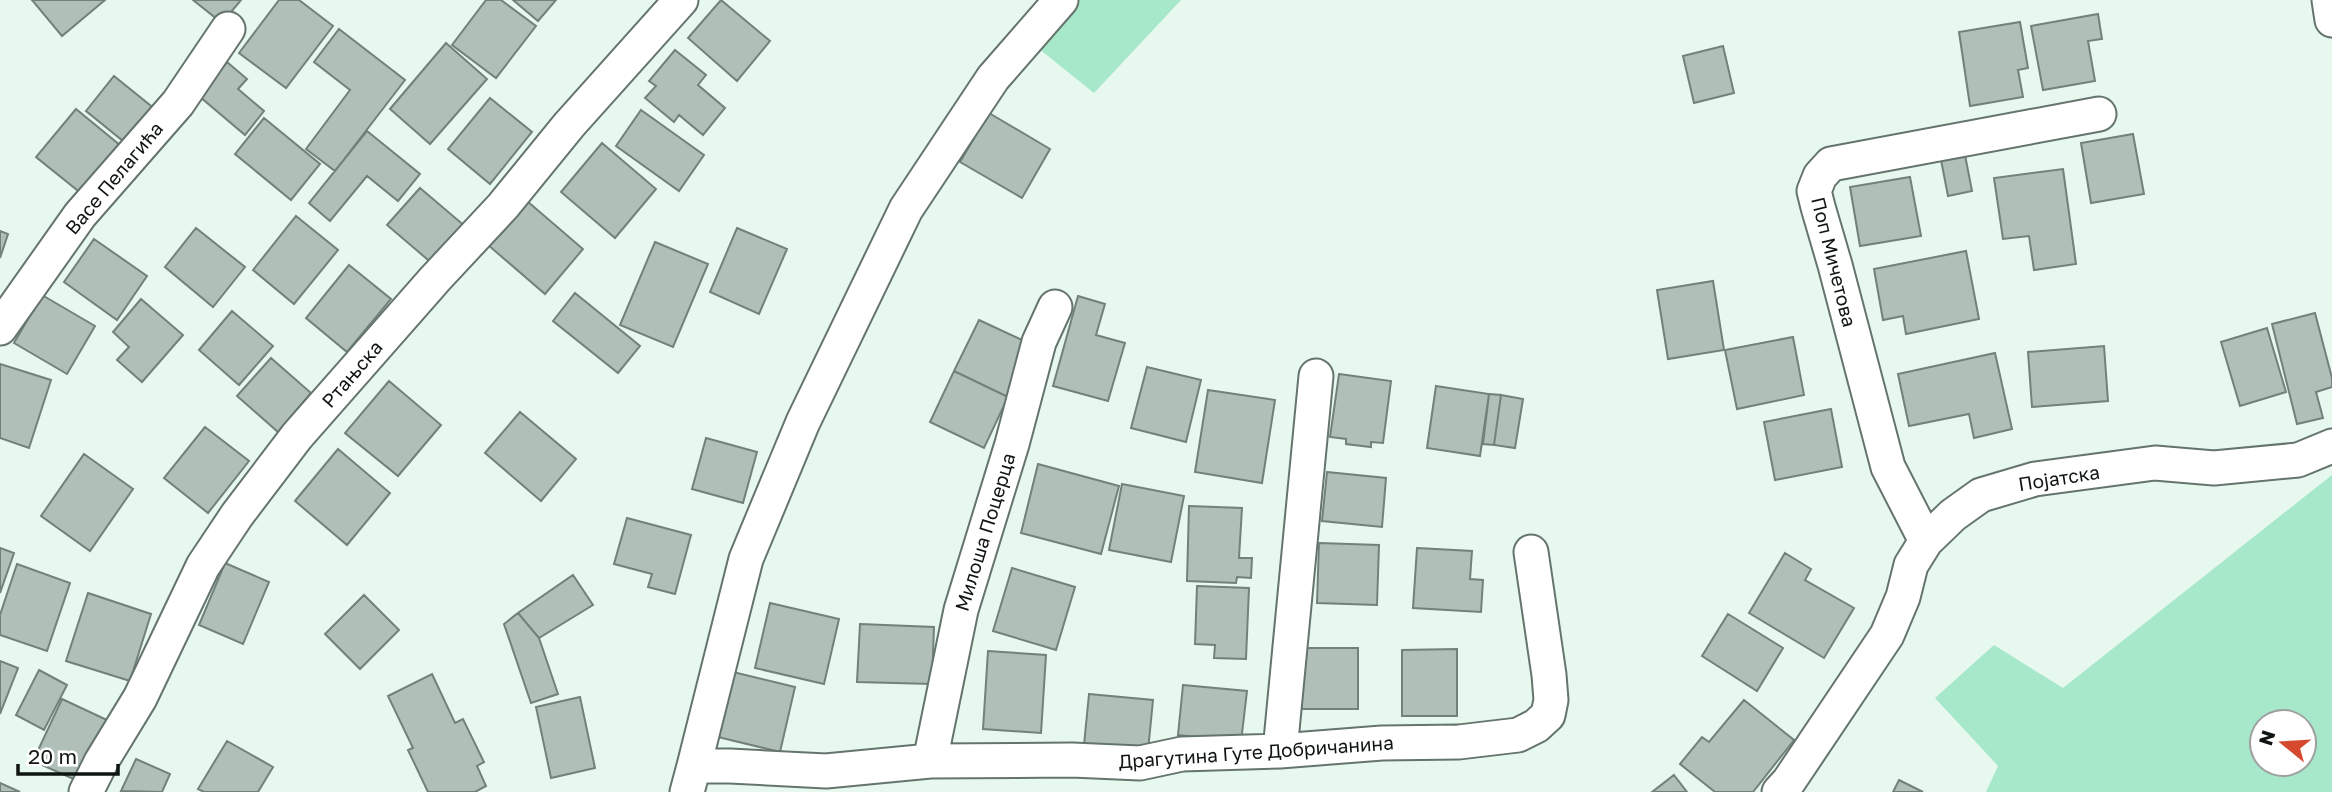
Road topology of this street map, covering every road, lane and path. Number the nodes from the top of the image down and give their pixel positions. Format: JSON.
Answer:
{"nodes":[{"id":1,"x":681,"y":0,"type":"edge"},
{"id":2,"x":1061,"y":0,"type":"edge"},
{"id":3,"x":2329,"y":0,"type":"edge"},
{"id":4,"x":2332,"y":20,"type":"edge"},
{"id":5,"x":228,"y":29,"type":"dead end"},
{"id":6,"x":2099,"y":114,"type":"dead end"},
{"id":7,"x":1055,"y":307,"type":"dead end"},
{"id":8,"x":0,"y":328,"type":"edge"},
{"id":9,"x":1316,"y":376,"type":"dead end"},
{"id":10,"x":2332,"y":446,"type":"edge"},
{"id":11,"x":1926,"y":541,"type":"junction"},
{"id":12,"x":1531,"y":551,"type":"dead end"},
{"id":13,"x":1280,"y":751,"type":"junction"},
{"id":14,"x":930,"y":761,"type":"junction"},
{"id":15,"x":690,"y":779,"type":"edge"},
{"id":16,"x":86,"y":792,"type":"edge"},
{"id":17,"x":1779,"y":792,"type":"edge"}],
"edges":[{"from":1,"to":16,"type":"street","name":"Ртањска"},
{"from":2,"to":15,"type":"street"},
{"from":3,"to":4,"type":"street"},
{"from":5,"to":8,"type":"street","name":"Васе Пелагића"},
{"from":6,"to":11,"type":"street","name":"Поп Мичетова"},
{"from":7,"to":14,"type":"street","name":"Милоша Поцерца"},
{"from":9,"to":13,"type":"street"},
{"from":10,"to":11,"type":"street","name":"Појатска"},
{"from":11,"to":17,"type":"street","name":"Појатска"},
{"from":12,"to":13,"type":"street","name":"Драгутина Гуте Добричанина"},
{"from":13,"to":14,"type":"street","name":"Драгутина Гуте Добричанина"},
{"from":14,"to":15,"type":"street","name":"Драгутина Гуте Добричанина"}]}
